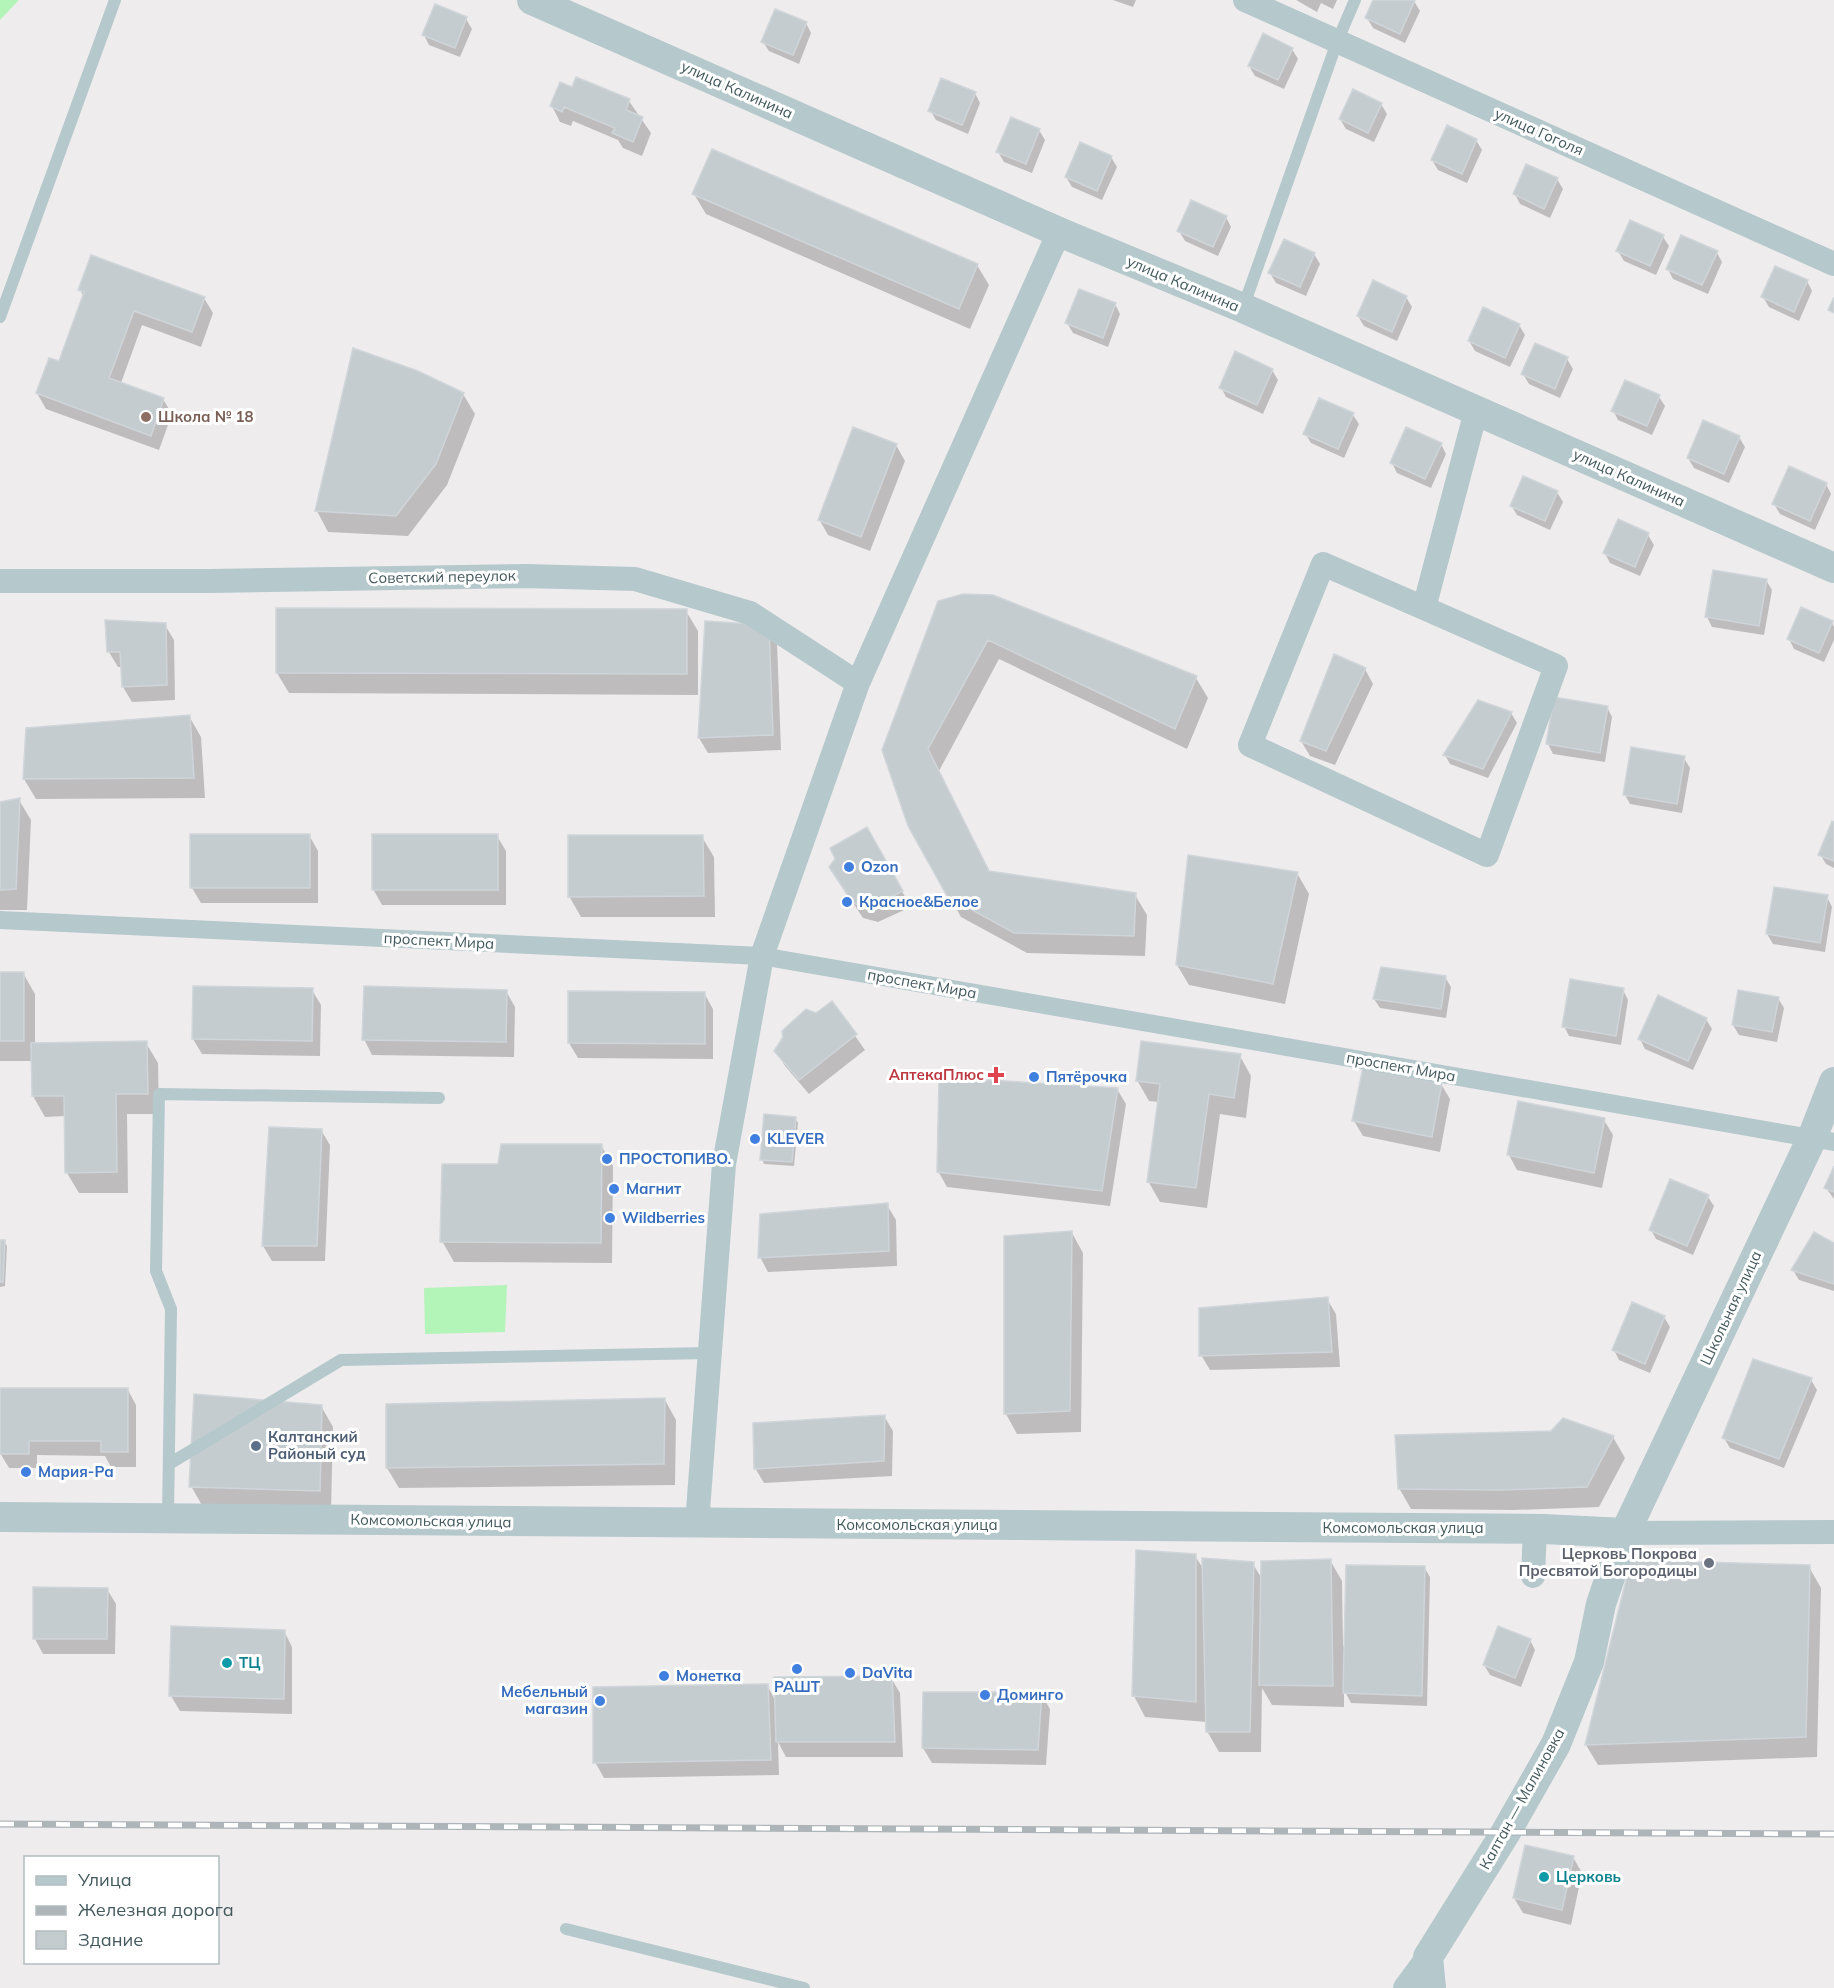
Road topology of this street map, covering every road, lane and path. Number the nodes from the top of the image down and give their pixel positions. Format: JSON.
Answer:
{"nodes":[{"id":1,"x":116,"y":0,"type":"edge"},
{"id":2,"x":532,"y":0,"type":"edge"},
{"id":3,"x":1245,"y":0,"type":"edge"},
{"id":4,"x":1355,"y":0,"type":"edge"},
{"id":5,"x":1337,"y":42,"type":"junction"},
{"id":6,"x":1059,"y":232,"type":"junction"},
{"id":7,"x":1834,"y":264,"type":"edge"},
{"id":8,"x":1243,"y":308,"type":"junction"},
{"id":9,"x":0,"y":317,"type":"edge"},
{"id":10,"x":1476,"y":411,"type":"junction"},
{"id":11,"x":1834,"y":568,"type":"edge"},
{"id":12,"x":0,"y":581,"type":"edge"},
{"id":13,"x":1424,"y":608,"type":"junction"},
{"id":14,"x":858,"y":683,"type":"junction"},
{"id":15,"x":0,"y":920,"type":"edge"},
{"id":16,"x":762,"y":956,"type":"junction"},
{"id":17,"x":1834,"y":1082,"type":"edge"},
{"id":18,"x":439,"y":1098,"type":"dead end"},
{"id":19,"x":1823,"y":1140,"type":"edge"},
{"id":20,"x":710,"y":1353,"type":"junction"},
{"id":21,"x":169,"y":1464,"type":"junction"},
{"id":22,"x":0,"y":1517,"type":"edge"},
{"id":23,"x":168,"y":1519,"type":"junction"},
{"id":24,"x":697,"y":1524,"type":"junction"},
{"id":25,"x":1535,"y":1528,"type":"junction"},
{"id":26,"x":1834,"y":1532,"type":"edge"},
{"id":27,"x":1625,"y":1533,"type":"junction"},
{"id":28,"x":1533,"y":1576,"type":"dead end"},
{"id":29,"x":566,"y":1929,"type":"dead end"},
{"id":30,"x":1428,"y":1957,"type":"junction"},
{"id":31,"x":804,"y":1988,"type":"edge"},
{"id":32,"x":1405,"y":1988,"type":"edge"},
{"id":33,"x":1431,"y":1988,"type":"edge"}],
"edges":[{"from":1,"to":9,"type":"lane"},
{"from":2,"to":6,"type":"street","name":"улица Калинина"},
{"from":3,"to":5,"type":"street","name":"улица Гоголя"},
{"from":4,"to":5,"type":"lane"},
{"from":5,"to":7,"type":"street","name":"улица Гоголя"},
{"from":5,"to":8,"type":"lane"},
{"from":6,"to":8,"type":"street","name":"улица Калинина"},
{"from":6,"to":14,"type":"street"},
{"from":8,"to":10,"type":"street","name":"улица Калинина"},
{"from":10,"to":11,"type":"street","name":"улица Калинина"},
{"from":10,"to":13,"type":"street"},
{"from":12,"to":14,"type":"street","name":"Советский переулок"},
{"from":13,"to":13,"type":"street"},
{"from":14,"to":16,"type":"street"},
{"from":15,"to":16,"type":"street","name":"проспект Мира"},
{"from":16,"to":19,"type":"street","name":"проспект Мира"},
{"from":16,"to":20,"type":"street"},
{"from":17,"to":19,"type":"street","name":"Школьная улица"},
{"from":18,"to":21,"type":"lane"},
{"from":19,"to":27,"type":"street","name":"Школьная улица"},
{"from":20,"to":21,"type":"lane"},
{"from":20,"to":24,"type":"street"},
{"from":21,"to":23,"type":"lane"},
{"from":22,"to":23,"type":"street","name":"Комсомольская улица"},
{"from":23,"to":24,"type":"street","name":"Комсомольская улица"},
{"from":24,"to":25,"type":"street","name":"Комсомольская улица"},
{"from":25,"to":27,"type":"street","name":"Комсомольская улица"},
{"from":25,"to":28,"type":"street"},
{"from":26,"to":27,"type":"street","name":"Комсомольская улица"},
{"from":27,"to":30,"type":"street","name":"Калтан — Малиновка"},
{"from":29,"to":31,"type":"lane"},
{"from":30,"to":32,"type":"street"},
{"from":30,"to":33,"type":"street"}]}
